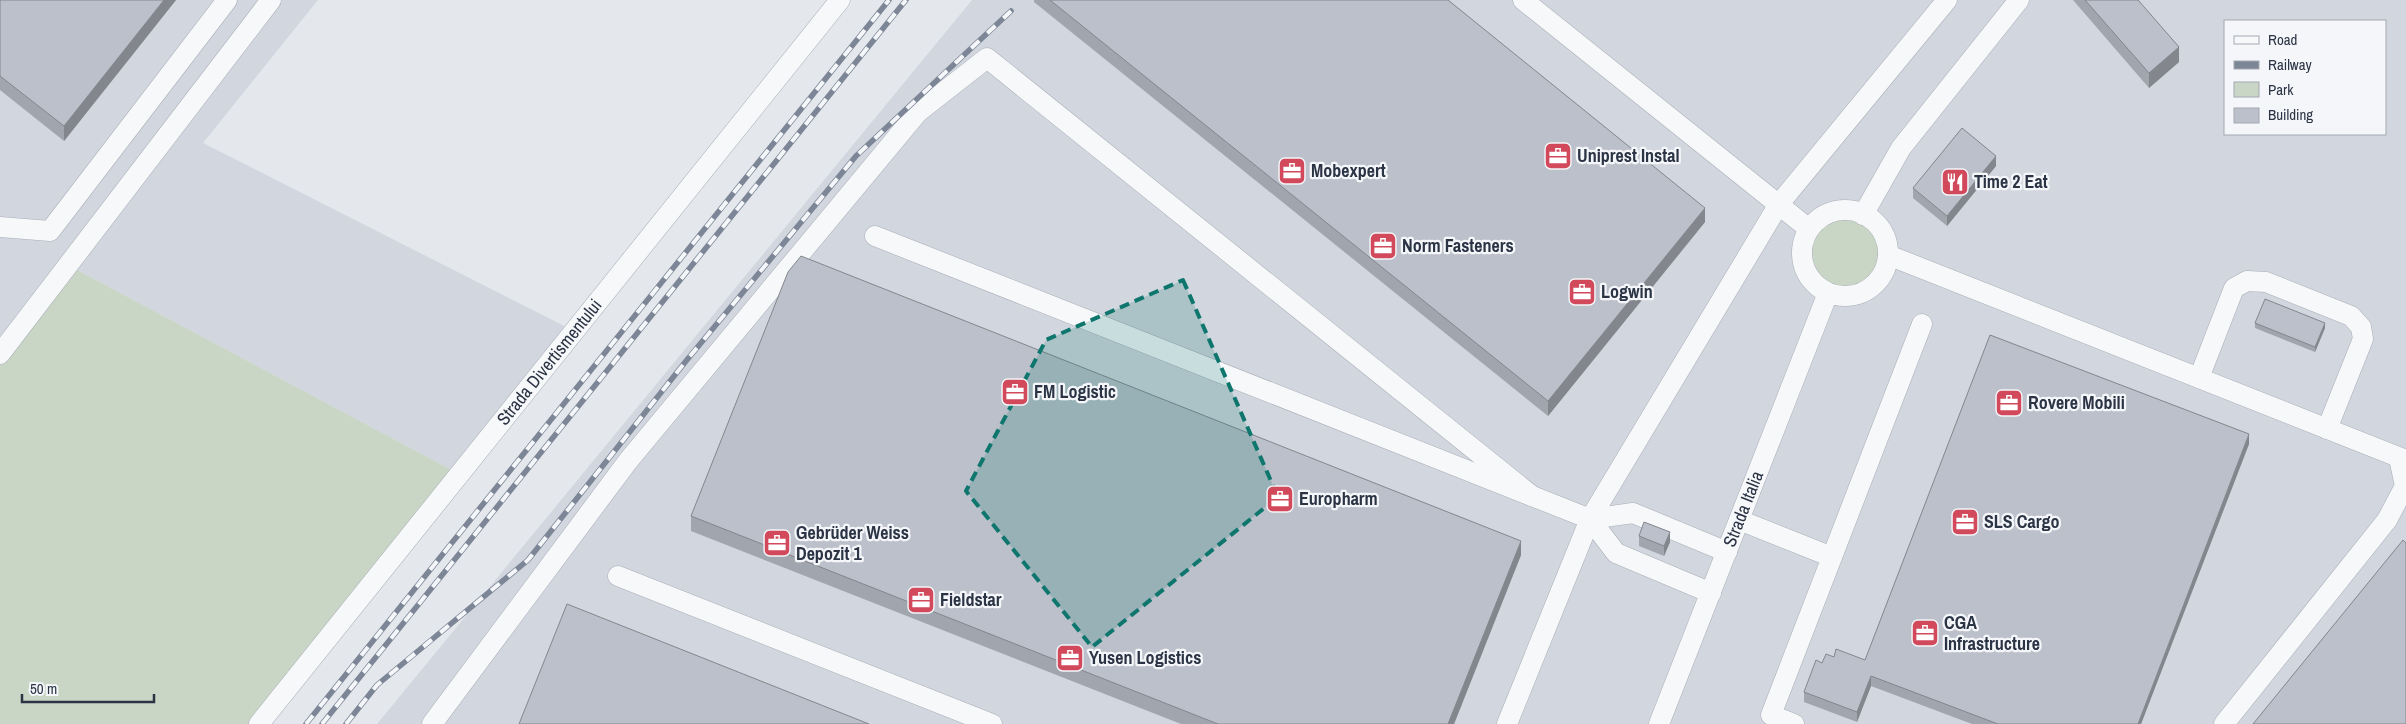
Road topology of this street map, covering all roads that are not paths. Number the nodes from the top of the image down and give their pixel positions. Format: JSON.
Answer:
{"nodes":[{"id":1,"x":228,"y":0,"type":"edge"},
{"id":2,"x":271,"y":0,"type":"edge"},
{"id":3,"x":840,"y":0,"type":"edge"},
{"id":4,"x":1523,"y":0,"type":"edge"},
{"id":5,"x":1946,"y":0,"type":"edge"},
{"id":6,"x":2019,"y":0,"type":"edge"},
{"id":7,"x":1779,"y":204,"type":"junction"},
{"id":8,"x":1863,"y":214,"type":"junction"},
{"id":9,"x":0,"y":227,"type":"edge"},
{"id":10,"x":1809,"y":229,"type":"junction"},
{"id":11,"x":875,"y":236,"type":"dead end"},
{"id":12,"x":1888,"y":255,"type":"junction"},
{"id":13,"x":1828,"y":293,"type":"junction"},
{"id":14,"x":1922,"y":324,"type":"dead end"},
{"id":15,"x":1,"y":352,"type":"edge"},
{"id":16,"x":2198,"y":378,"type":"junction"},
{"id":17,"x":2327,"y":429,"type":"junction"},
{"id":18,"x":2403,"y":459,"type":"edge"},
{"id":19,"x":2405,"y":486,"type":"edge"},
{"id":20,"x":1532,"y":496,"type":"junction"},
{"id":21,"x":1590,"y":519,"type":"junction"},
{"id":22,"x":1739,"y":520,"type":"junction"},
{"id":23,"x":1726,"y":552,"type":"junction"},
{"id":24,"x":1832,"y":557,"type":"junction"},
{"id":25,"x":618,"y":576,"type":"dead end"},
{"id":26,"x":1710,"y":593,"type":"junction"},
{"id":27,"x":259,"y":724,"type":"edge"},
{"id":28,"x":432,"y":724,"type":"edge"},
{"id":29,"x":992,"y":724,"type":"edge"},
{"id":30,"x":1507,"y":724,"type":"edge"},
{"id":31,"x":1659,"y":724,"type":"edge"},
{"id":32,"x":1794,"y":724,"type":"edge"},
{"id":33,"x":2224,"y":724,"type":"edge"}],
"edges":[{"from":1,"to":9,"type":"street"},
{"from":2,"to":15,"type":"street"},
{"from":3,"to":27,"type":"street","name":"Strada Divertismentului"},
{"from":4,"to":7,"type":"street"},
{"from":5,"to":7,"type":"street"},
{"from":6,"to":8,"type":"street"},
{"from":7,"to":10,"type":"street"},
{"from":7,"to":21,"type":"street"},
{"from":8,"to":10,"type":"street"},
{"from":8,"to":12,"type":"street"},
{"from":10,"to":13,"type":"street"},
{"from":11,"to":20,"type":"street"},
{"from":12,"to":13,"type":"street"},
{"from":12,"to":16,"type":"street"},
{"from":13,"to":22,"type":"street","name":"Strada Italia"},
{"from":14,"to":24,"type":"street"},
{"from":16,"to":17,"type":"street"},
{"from":16,"to":17,"type":"street"},
{"from":17,"to":18,"type":"street"},
{"from":18,"to":19,"type":"street"},
{"from":19,"to":33,"type":"street"},
{"from":20,"to":21,"type":"street"},
{"from":20,"to":28,"type":"street"},
{"from":21,"to":23,"type":"street"},
{"from":21,"to":26,"type":"street"},
{"from":21,"to":30,"type":"street"},
{"from":22,"to":23,"type":"street","name":"Strada Italia"},
{"from":22,"to":24,"type":"street"},
{"from":23,"to":26,"type":"street","name":"Strada Italia"},
{"from":24,"to":32,"type":"street"},
{"from":25,"to":29,"type":"street"},
{"from":26,"to":31,"type":"street","name":"Strada Italia"}]}
